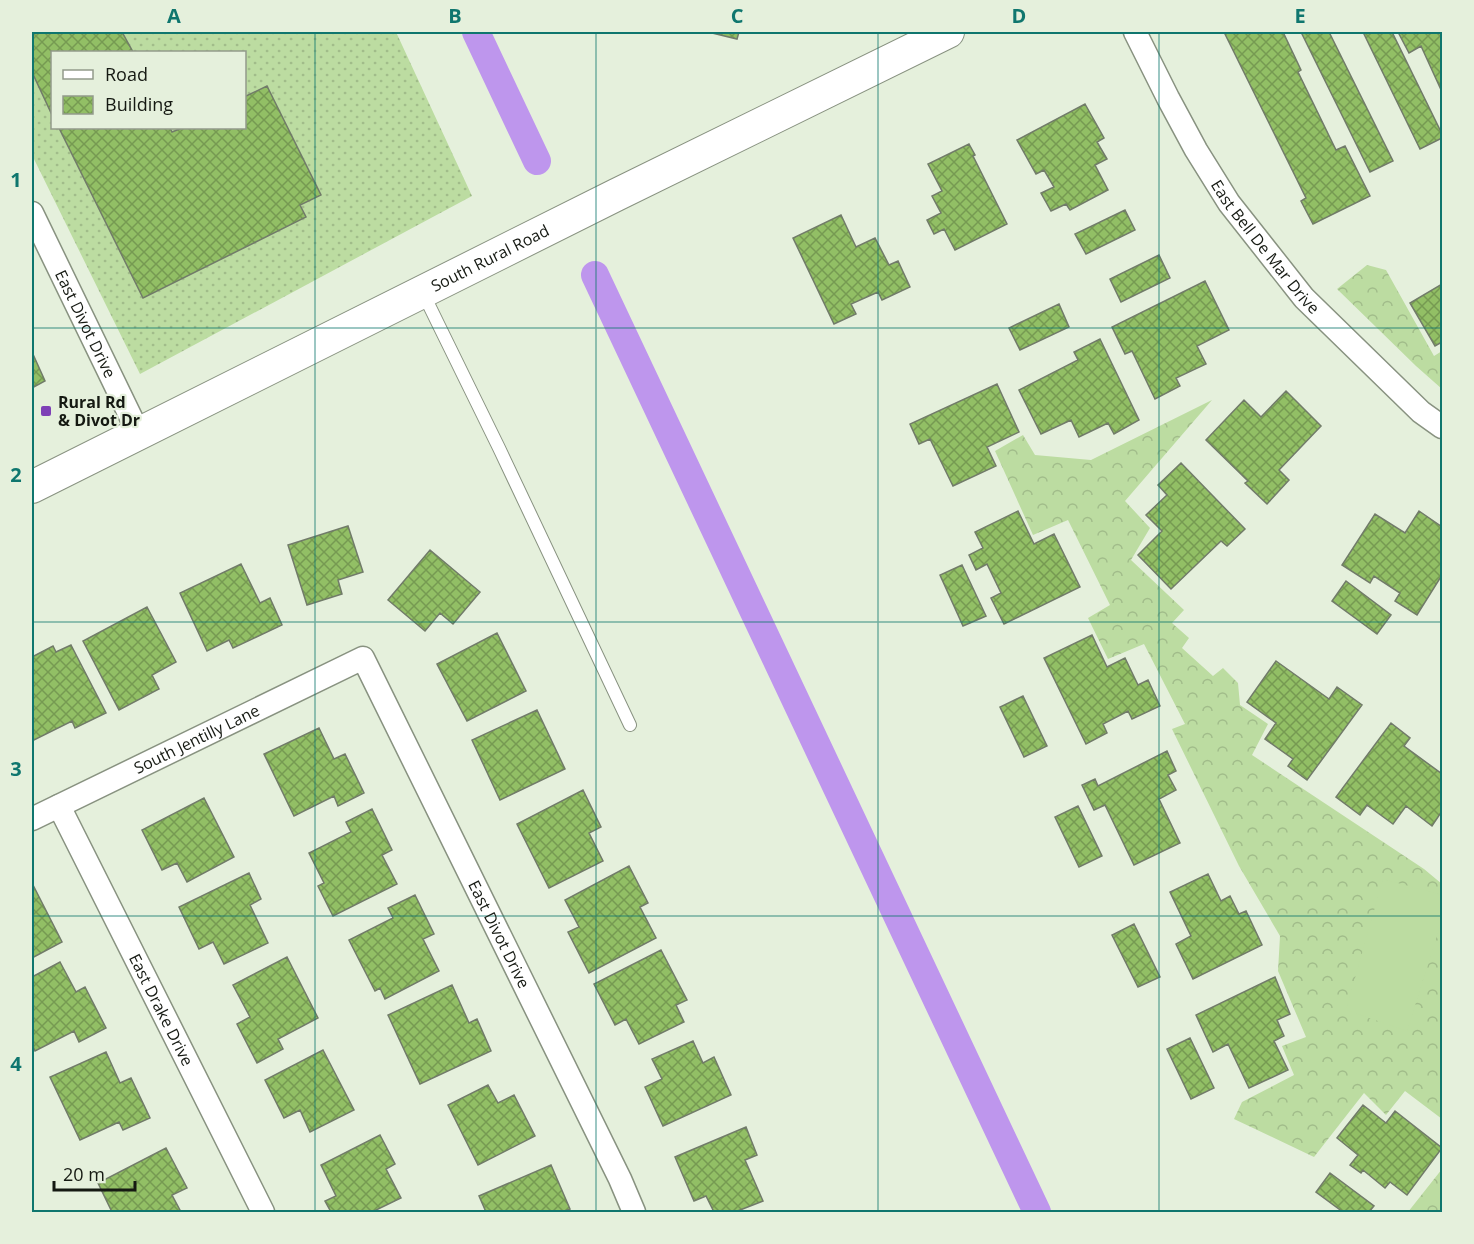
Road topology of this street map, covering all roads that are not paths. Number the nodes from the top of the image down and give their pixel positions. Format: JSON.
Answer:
{"nodes":[{"id":1,"x":948,"y":32,"type":"edge"},
{"id":2,"x":1135,"y":32,"type":"edge"},
{"id":3,"x":32,"y":213,"type":"edge"},
{"id":4,"x":422,"y":292,"type":"junction"},
{"id":5,"x":1443,"y":427,"type":"edge"},
{"id":6,"x":139,"y":434,"type":"junction"},
{"id":7,"x":32,"y":487,"type":"edge"},
{"id":8,"x":363,"y":658,"type":"joint"},
{"id":9,"x":630,"y":725,"type":"dead end"},
{"id":10,"x":59,"y":806,"type":"junction"},
{"id":11,"x":32,"y":819,"type":"edge"},
{"id":12,"x":263,"y":1212,"type":"edge"},
{"id":13,"x":633,"y":1212,"type":"edge"}],
"edges":[{"from":1,"to":4,"type":"main road","name":"South Rural Road"},
{"from":2,"to":5,"type":"street","name":"East Bell De Mar Drive"},
{"from":3,"to":6,"type":"street","name":"East Divot Drive"},
{"from":4,"to":6,"type":"main road","name":"South Rural Road"},
{"from":4,"to":9,"type":"lane"},
{"from":6,"to":7,"type":"main road","name":"South Rural Road"},
{"from":8,"to":10,"type":"street","name":"South Jentilly Lane"},
{"from":8,"to":13,"type":"street","name":"East Divot Drive"},
{"from":10,"to":11,"type":"street","name":"South Jentilly Lane"},
{"from":10,"to":12,"type":"street","name":"East Drake Drive"}]}
